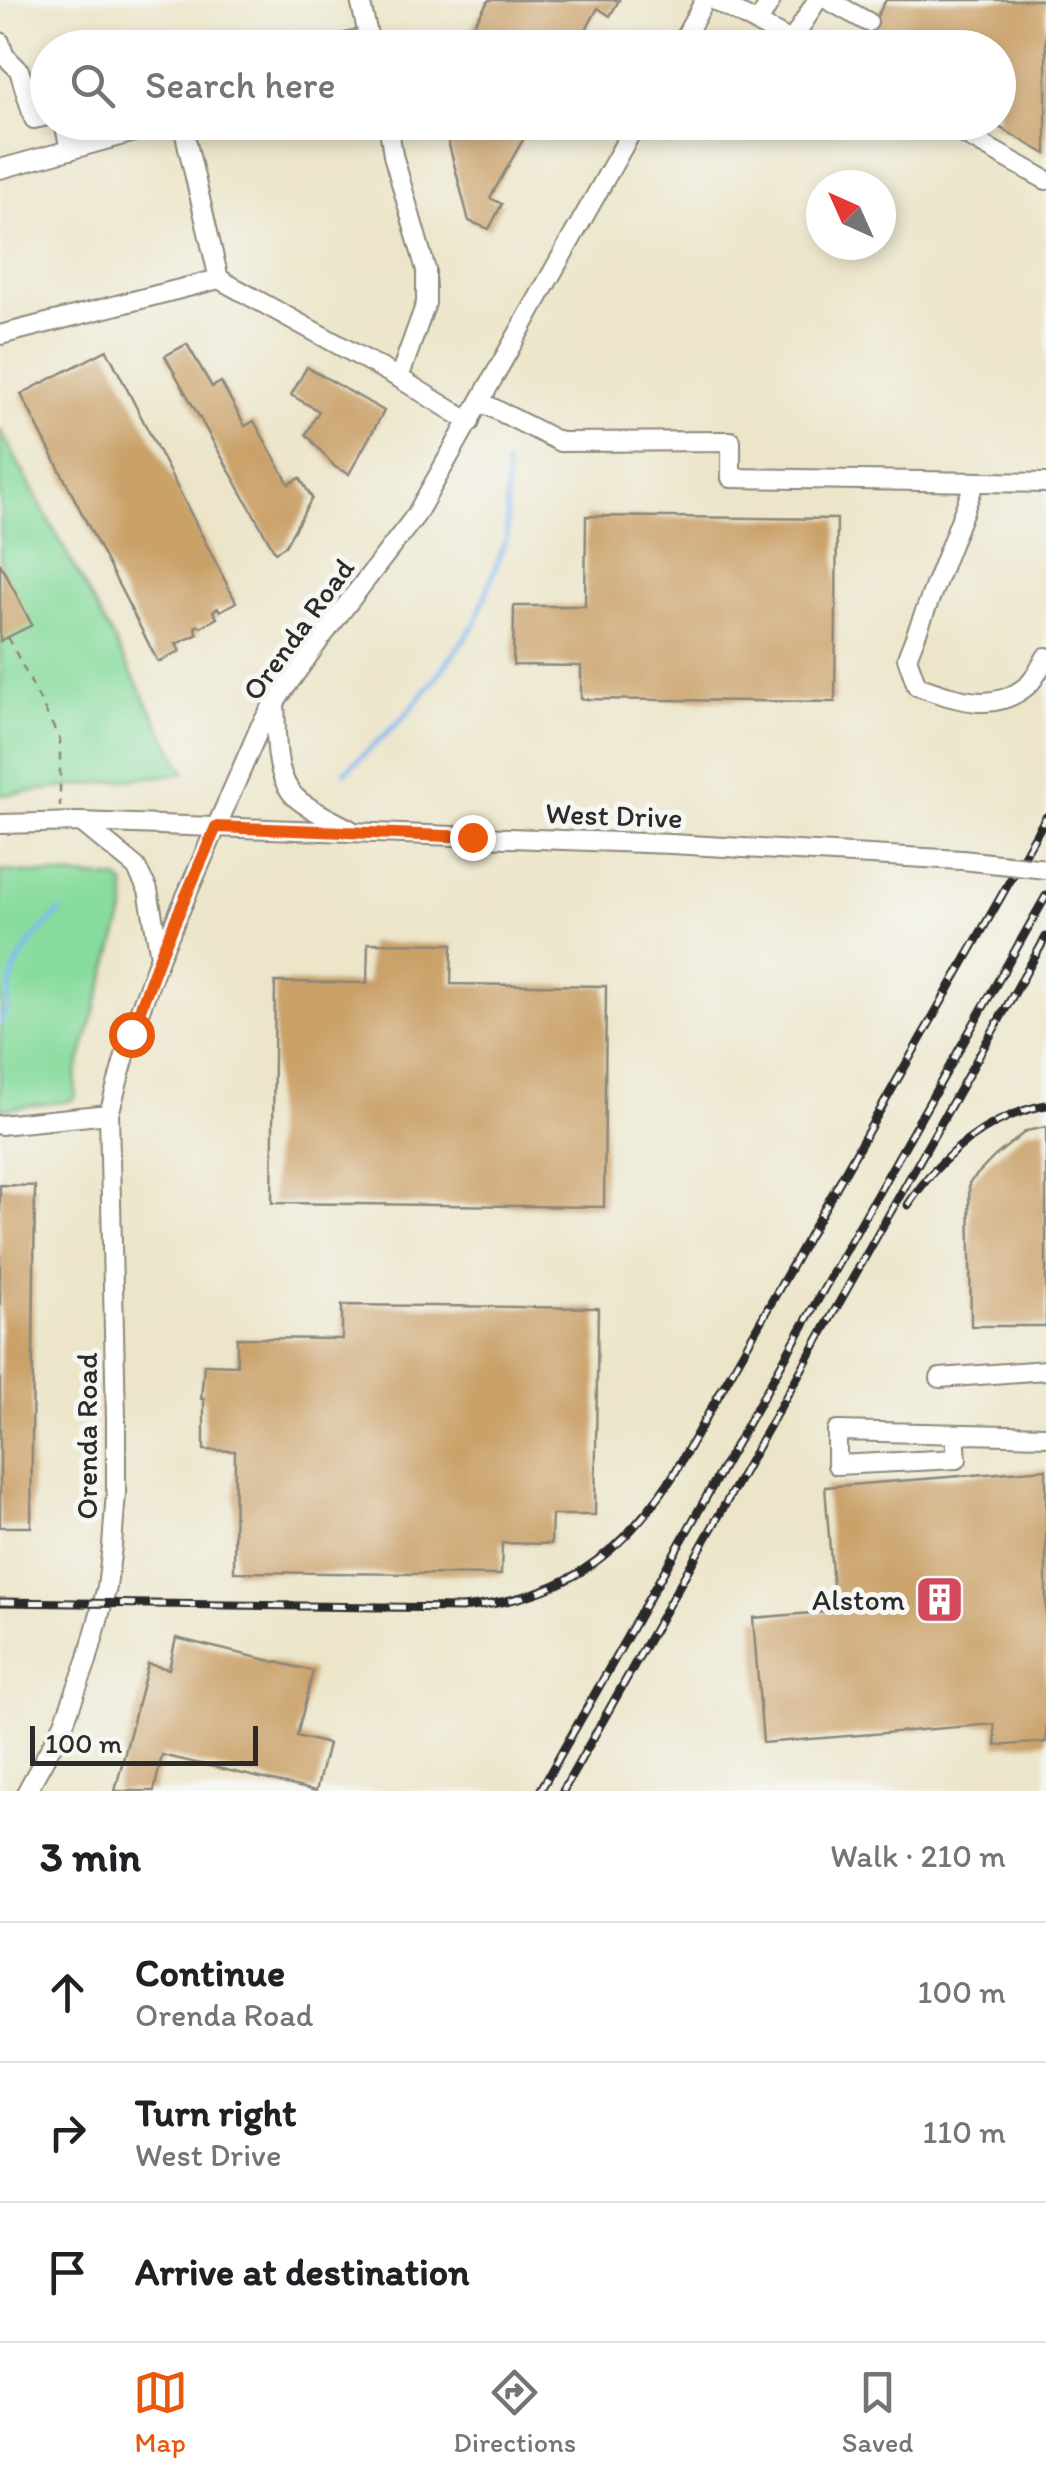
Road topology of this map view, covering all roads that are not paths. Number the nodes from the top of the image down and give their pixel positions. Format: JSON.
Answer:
{"nodes":[{"id":1,"x":360,"y":0,"type":"edge"},
{"id":2,"x":705,"y":0,"type":"edge"},
{"id":3,"x":714,"y":0,"type":"edge"},
{"id":4,"x":771,"y":0,"type":"edge"},
{"id":5,"x":817,"y":0,"type":"edge"},
{"id":6,"x":828,"y":0,"type":"edge"},
{"id":7,"x":868,"y":22,"type":"dead end"},
{"id":8,"x":758,"y":23,"type":"junction"},
{"id":9,"x":367,"y":30,"type":"edge"},
{"id":10,"x":688,"y":30,"type":"edge"},
{"id":11,"x":771,"y":30,"type":"edge"},
{"id":12,"x":804,"y":30,"type":"edge"},
{"id":13,"x":0,"y":42,"type":"edge"},
{"id":14,"x":30,"y":106,"type":"edge"},
{"id":15,"x":68,"y":140,"type":"edge"},
{"id":16,"x":106,"y":140,"type":"edge"},
{"id":17,"x":186,"y":140,"type":"edge"},
{"id":18,"x":391,"y":140,"type":"edge"},
{"id":19,"x":627,"y":140,"type":"edge"},
{"id":20,"x":974,"y":140,"type":"edge"},
{"id":21,"x":70,"y":150,"type":"junction"},
{"id":22,"x":0,"y":169,"type":"edge"},
{"id":23,"x":1046,"y":180,"type":"edge"},
{"id":24,"x":219,"y":279,"type":"junction"},
{"id":25,"x":0,"y":335,"type":"edge"},
{"id":26,"x":399,"y":378,"type":"junction"},
{"id":27,"x":481,"y":402,"type":"junction"},
{"id":28,"x":470,"y":422,"type":"junction"},
{"id":29,"x":975,"y":482,"type":"junction"},
{"id":30,"x":1046,"y":484,"type":"edge"},
{"id":31,"x":1046,"y":658,"type":"edge"},
{"id":32,"x":275,"y":702,"type":"junction"},
{"id":33,"x":80,"y":822,"type":"junction"},
{"id":34,"x":0,"y":824,"type":"edge"},
{"id":35,"x":216,"y":827,"type":"junction"},
{"id":36,"x":356,"y":832,"type":"junction"},
{"id":37,"x":1046,"y":869,"type":"edge"},
{"id":38,"x":160,"y":956,"type":"junction"},
{"id":39,"x":110,"y":1114,"type":"junction"},
{"id":40,"x":0,"y":1125,"type":"edge"},
{"id":41,"x":1046,"y":1370,"type":"edge"},
{"id":42,"x":940,"y":1378,"type":"dead end"},
{"id":43,"x":955,"y":1434,"type":"junction"},
{"id":44,"x":1046,"y":1436,"type":"edge"},
{"id":45,"x":26,"y":1791,"type":"edge"}],
"edges":[{"from":1,"to":9,"type":"street"},
{"from":2,"to":10,"type":"street"},
{"from":3,"to":8,"type":"street"},
{"from":4,"to":8,"type":"street"},
{"from":5,"to":12,"type":"street"},
{"from":6,"to":7,"type":"street"},
{"from":8,"to":11,"type":"street"},
{"from":13,"to":14,"type":"street"},
{"from":15,"to":21,"type":"street"},
{"from":16,"to":21,"type":"street"},
{"from":17,"to":24,"type":"street"},
{"from":18,"to":26,"type":"street"},
{"from":19,"to":27,"type":"street","name":"Orenda Road"},
{"from":20,"to":23,"type":"street"},
{"from":21,"to":22,"type":"street"},
{"from":24,"to":25,"type":"street"},
{"from":24,"to":26,"type":"street"},
{"from":26,"to":28,"type":"street"},
{"from":27,"to":28,"type":"street","name":"Orenda Road"},
{"from":27,"to":29,"type":"street"},
{"from":28,"to":32,"type":"street","name":"Orenda Road"},
{"from":29,"to":30,"type":"street"},
{"from":29,"to":31,"type":"street"},
{"from":32,"to":35,"type":"street","name":"Orenda Road"},
{"from":32,"to":36,"type":"street"},
{"from":33,"to":34,"type":"street","name":"West Drive"},
{"from":33,"to":35,"type":"street","name":"West Drive"},
{"from":33,"to":38,"type":"street"},
{"from":35,"to":36,"type":"street","name":"West Drive"},
{"from":35,"to":38,"type":"street","name":"Orenda Road"},
{"from":36,"to":37,"type":"street","name":"West Drive","bridge":true},
{"from":38,"to":39,"type":"street","name":"Orenda Road"},
{"from":39,"to":40,"type":"street"},
{"from":39,"to":45,"type":"street","name":"Orenda Road"},
{"from":41,"to":42,"type":"street"},
{"from":43,"to":43,"type":"street"},
{"from":43,"to":44,"type":"street"}]}
